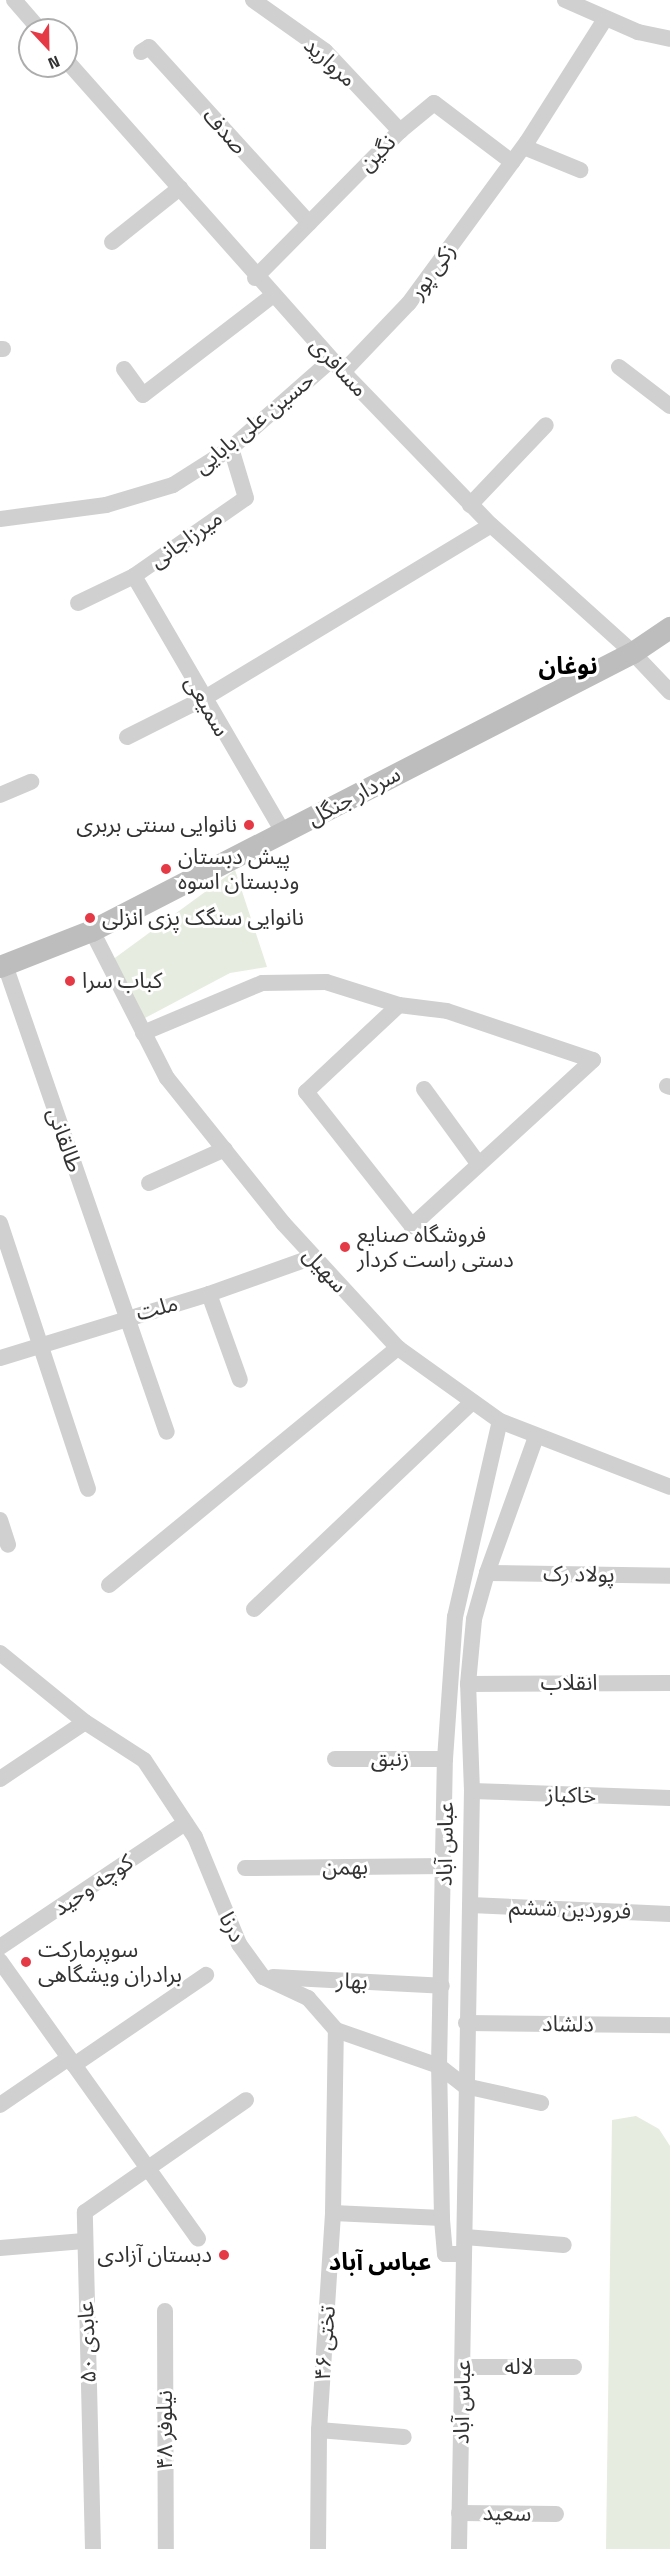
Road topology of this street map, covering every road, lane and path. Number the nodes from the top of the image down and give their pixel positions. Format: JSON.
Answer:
{"nodes":[{"id":1,"x":14,"y":0,"type":"edge"},
{"id":2,"x":253,"y":0,"type":"edge"},
{"id":3,"x":565,"y":0,"type":"edge"},
{"id":4,"x":30,"y":18,"type":"edge"},
{"id":5,"x":605,"y":19,"type":"junction"},
{"id":6,"x":670,"y":39,"type":"edge"},
{"id":7,"x":141,"y":52,"type":"dead end"},
{"id":8,"x":78,"y":73,"type":"edge"},
{"id":9,"x":399,"y":131,"type":"junction"},
{"id":10,"x":524,"y":147,"type":"junction"},
{"id":11,"x":512,"y":162,"type":"junction"},
{"id":12,"x":580,"y":170,"type":"dead end"},
{"id":13,"x":180,"y":188,"type":"junction"},
{"id":14,"x":309,"y":223,"type":"junction"},
{"id":15,"x":112,"y":242,"type":"dead end"},
{"id":16,"x":255,"y":278,"type":"junction"},
{"id":17,"x":272,"y":296,"type":"junction"},
{"id":18,"x":337,"y":366,"type":"junction"},
{"id":19,"x":619,"y":367,"type":"dead end"},
{"id":20,"x":124,"y":369,"type":"dead end"},
{"id":21,"x":670,"y":406,"type":"edge"},
{"id":22,"x":546,"y":425,"type":"dead end"},
{"id":23,"x":231,"y":448,"type":"junction"},
{"id":24,"x":470,"y":505,"type":"junction"},
{"id":25,"x":0,"y":519,"type":"edge"},
{"id":26,"x":491,"y":525,"type":"junction"},
{"id":27,"x":134,"y":576,"type":"junction"},
{"id":28,"x":78,"y":603,"type":"dead end"},
{"id":29,"x":670,"y":628,"type":"edge"},
{"id":30,"x":633,"y":653,"type":"junction"},
{"id":31,"x":670,"y":692,"type":"edge"},
{"id":32,"x":203,"y":699,"type":"junction"},
{"id":33,"x":127,"y":737,"type":"dead end"},
{"id":34,"x":31,"y":782,"type":"dead end"},
{"id":35,"x":0,"y":795,"type":"edge"},
{"id":36,"x":284,"y":834,"type":"junction"},
{"id":37,"x":92,"y":931,"type":"junction"},
{"id":38,"x":3,"y":966,"type":"edge"},
{"id":39,"x":399,"y":1005,"type":"junction"},
{"id":40,"x":143,"y":1033,"type":"junction"},
{"id":41,"x":424,"y":1089,"type":"dead end"},
{"id":42,"x":225,"y":1149,"type":"junction"},
{"id":43,"x":477,"y":1162,"type":"junction"},
{"id":44,"x":149,"y":1183,"type":"dead end"},
{"id":45,"x":0,"y":1223,"type":"edge"},
{"id":46,"x":313,"y":1257,"type":"junction"},
{"id":47,"x":209,"y":1294,"type":"junction"},
{"id":48,"x":126,"y":1316,"type":"junction"},
{"id":49,"x":40,"y":1345,"type":"junction"},
{"id":50,"x":398,"y":1348,"type":"junction"},
{"id":51,"x":0,"y":1358,"type":"edge"},
{"id":52,"x":240,"y":1380,"type":"dead end"},
{"id":53,"x":471,"y":1403,"type":"junction"},
{"id":54,"x":500,"y":1421,"type":"junction"},
{"id":55,"x":167,"y":1432,"type":"dead end"},
{"id":56,"x":536,"y":1437,"type":"junction"},
{"id":57,"x":670,"y":1487,"type":"edge"},
{"id":58,"x":88,"y":1489,"type":"dead end"},
{"id":59,"x":0,"y":1520,"type":"edge"},
{"id":60,"x":8,"y":1545,"type":"dead end"},
{"id":61,"x":487,"y":1573,"type":"junction"},
{"id":62,"x":670,"y":1576,"type":"edge"},
{"id":63,"x":109,"y":1585,"type":"dead end"},
{"id":64,"x":254,"y":1609,"type":"dead end"},
{"id":65,"x":0,"y":1653,"type":"edge"},
{"id":66,"x":670,"y":1683,"type":"edge"},
{"id":67,"x":468,"y":1684,"type":"junction"},
{"id":68,"x":85,"y":1722,"type":"junction"},
{"id":69,"x":335,"y":1759,"type":"dead end"},
{"id":70,"x":446,"y":1759,"type":"junction"},
{"id":71,"x":0,"y":1779,"type":"edge"},
{"id":72,"x":472,"y":1791,"type":"junction"},
{"id":73,"x":670,"y":1798,"type":"edge"},
{"id":74,"x":185,"y":1823,"type":"junction"},
{"id":75,"x":445,"y":1866,"type":"junction"},
{"id":76,"x":245,"y":1868,"type":"dead end"},
{"id":77,"x":470,"y":1905,"type":"junction"},
{"id":78,"x":670,"y":1914,"type":"edge"},
{"id":79,"x":0,"y":1947,"type":"edge"},
{"id":80,"x":0,"y":1961,"type":"edge"},
{"id":81,"x":206,"y":1975,"type":"dead end"},
{"id":82,"x":263,"y":1977,"type":"junction"},
{"id":83,"x":442,"y":1986,"type":"junction"},
{"id":84,"x":466,"y":2023,"type":"junction"},
{"id":85,"x":670,"y":2025,"type":"edge"},
{"id":86,"x":336,"y":2030,"type":"junction"},
{"id":87,"x":72,"y":2062,"type":"junction"},
{"id":88,"x":439,"y":2066,"type":"junction"},
{"id":89,"x":465,"y":2085,"type":"junction"},
{"id":90,"x":246,"y":2100,"type":"dead end"},
{"id":91,"x":541,"y":2103,"type":"dead end"},
{"id":92,"x":0,"y":2105,"type":"edge"},
{"id":93,"x":149,"y":2170,"type":"junction"},
{"id":94,"x":333,"y":2213,"type":"junction"},
{"id":95,"x":442,"y":2218,"type":"junction"},
{"id":96,"x":198,"y":2239,"type":"dead end"},
{"id":97,"x":84,"y":2241,"type":"junction"},
{"id":98,"x":564,"y":2245,"type":"dead end"},
{"id":99,"x":465,"y":2246,"type":"junction"},
{"id":100,"x":0,"y":2248,"type":"edge"},
{"id":101,"x":165,"y":2311,"type":"dead end"},
{"id":102,"x":463,"y":2367,"type":"junction"},
{"id":103,"x":574,"y":2367,"type":"dead end"},
{"id":104,"x":320,"y":2430,"type":"junction"},
{"id":105,"x":404,"y":2437,"type":"dead end"},
{"id":106,"x":459,"y":2513,"type":"junction"},
{"id":107,"x":556,"y":2514,"type":"dead end"},
{"id":108,"x":93,"y":2549,"type":"edge"},
{"id":109,"x":166,"y":2549,"type":"edge"},
{"id":110,"x":318,"y":2549,"type":"edge"},
{"id":111,"x":459,"y":2549,"type":"edge"}],
"edges":[{"from":1,"to":4,"type":"street"},
{"from":2,"to":9,"type":"street","name":"مروارید"},
{"from":3,"to":5,"type":"street"},
{"from":5,"to":6,"type":"street"},
{"from":5,"to":10,"type":"street","name":"زکی پور"},
{"from":7,"to":14,"type":"street","name":"صدف"},
{"from":8,"to":13,"type":"street","name":"مسافری"},
{"from":9,"to":11,"type":"street","name":"نگین"},
{"from":9,"to":14,"type":"street","name":"نگین"},
{"from":10,"to":11,"type":"street","name":"زکی پور"},
{"from":10,"to":12,"type":"street"},
{"from":11,"to":18,"type":"street","name":"زکی پور"},
{"from":13,"to":15,"type":"street"},
{"from":13,"to":16,"type":"street","name":"مسافری"},
{"from":14,"to":16,"type":"street","name":"نگین"},
{"from":16,"to":17,"type":"street","name":"مسافری"},
{"from":17,"to":18,"type":"street","name":"مسافری"},
{"from":17,"to":20,"type":"street"},
{"from":18,"to":23,"type":"street","name":"حسین علی بابایی"},
{"from":18,"to":24,"type":"street","name":"مسافری"},
{"from":19,"to":21,"type":"street"},
{"from":22,"to":24,"type":"street"},
{"from":23,"to":25,"type":"street","name":"حسین علی بابایی"},
{"from":23,"to":27,"type":"street","name":"میرزاجانی"},
{"from":24,"to":26,"type":"street","name":"مسافری"},
{"from":26,"to":30,"type":"street","name":"مسافری"},
{"from":26,"to":32,"type":"street"},
{"from":27,"to":28,"type":"street","name":"میرزاجانی"},
{"from":27,"to":32,"type":"street","name":"سمیعی"},
{"from":29,"to":30,"type":"main road","name":"سردار جنگل"},
{"from":30,"to":31,"type":"street","name":"مسافری"},
{"from":30,"to":36,"type":"main road","name":"سردار جنگل"},
{"from":32,"to":33,"type":"street"},
{"from":32,"to":36,"type":"street","name":"سمیعی"},
{"from":34,"to":35,"type":"street"},
{"from":36,"to":37,"type":"main road","name":"سردار جنگل"},
{"from":37,"to":38,"type":"main road","name":"سردار جنگل"},
{"from":37,"to":40,"type":"street","name":"سهیل"},
{"from":38,"to":48,"type":"street","name":"طالقانی"},
{"from":39,"to":40,"type":"street"},
{"from":39,"to":43,"type":"street"},
{"from":39,"to":43,"type":"street"},
{"from":40,"to":42,"type":"street","name":"سهیل"},
{"from":41,"to":43,"type":"street"},
{"from":42,"to":44,"type":"street"},
{"from":42,"to":46,"type":"street","name":"سهیل"},
{"from":45,"to":49,"type":"street"},
{"from":46,"to":47,"type":"street","name":"ملت"},
{"from":46,"to":50,"type":"street","name":"سهیل"},
{"from":47,"to":48,"type":"street","name":"ملت"},
{"from":47,"to":52,"type":"street"},
{"from":48,"to":49,"type":"street","name":"ملت"},
{"from":48,"to":55,"type":"street","name":"طالقانی"},
{"from":49,"to":51,"type":"street","name":"ملت"},
{"from":49,"to":58,"type":"street"},
{"from":50,"to":53,"type":"street","name":"سهیل"},
{"from":50,"to":63,"type":"street"},
{"from":53,"to":54,"type":"street","name":"سهیل"},
{"from":53,"to":64,"type":"street"},
{"from":54,"to":56,"type":"street","name":"سهیل"},
{"from":54,"to":70,"type":"street","name":"عباس آباد"},
{"from":56,"to":57,"type":"street","name":"سهیل"},
{"from":56,"to":61,"type":"street","name":"عباس آباد"},
{"from":59,"to":60,"type":"street"},
{"from":61,"to":62,"type":"street","name":"پولاد رک"},
{"from":61,"to":67,"type":"street","name":"عباس آباد"},
{"from":65,"to":68,"type":"street","name":"درنا"},
{"from":66,"to":67,"type":"street","name":"انقلاب"},
{"from":67,"to":72,"type":"street","name":"عباس آباد"},
{"from":68,"to":71,"type":"street"},
{"from":68,"to":74,"type":"street","name":"درنا"},
{"from":69,"to":70,"type":"street","name":"زنبق"},
{"from":70,"to":75,"type":"street","name":"عباس آباد"},
{"from":72,"to":73,"type":"street","name":"خاکباز"},
{"from":72,"to":77,"type":"street","name":"عباس آباد"},
{"from":74,"to":79,"type":"street","name":"کوچه وحید"},
{"from":74,"to":82,"type":"street","name":"درنا"},
{"from":75,"to":76,"type":"street","name":"بهمن"},
{"from":75,"to":83,"type":"street","name":"عباس آباد"},
{"from":77,"to":78,"type":"street","name":"فروردین ششم"},
{"from":77,"to":84,"type":"street","name":"عباس آباد"},
{"from":80,"to":87,"type":"street"},
{"from":81,"to":87,"type":"street"},
{"from":82,"to":83,"type":"street","name":"بهار"},
{"from":82,"to":86,"type":"street","name":"درنا"},
{"from":83,"to":88,"type":"street","name":"عباس آباد"},
{"from":84,"to":85,"type":"street","name":"دلشاد"},
{"from":84,"to":89,"type":"street","name":"عباس آباد"},
{"from":86,"to":88,"type":"street","name":"درنا"},
{"from":86,"to":94,"type":"street","name":"تختی ۴۶"},
{"from":87,"to":92,"type":"street"},
{"from":87,"to":93,"type":"street"},
{"from":88,"to":89,"type":"street","name":"درنا"},
{"from":88,"to":95,"type":"street","name":"عباس آباد"},
{"from":89,"to":91,"type":"street"},
{"from":89,"to":99,"type":"street","name":"عباس آباد"},
{"from":90,"to":93,"type":"street"},
{"from":93,"to":96,"type":"street"},
{"from":93,"to":97,"type":"street","name":"عابدی ۵۰"},
{"from":94,"to":95,"type":"street"},
{"from":94,"to":104,"type":"street","name":"تختی ۴۶"},
{"from":95,"to":99,"type":"street","name":"عباس آباد"},
{"from":97,"to":100,"type":"street"},
{"from":97,"to":108,"type":"street","name":"عابدی ۵۰"},
{"from":98,"to":99,"type":"street"},
{"from":99,"to":102,"type":"street","name":"عباس آباد"},
{"from":101,"to":109,"type":"street","name":"نیلوفر ۴۸"},
{"from":102,"to":103,"type":"street","name":"لاله"},
{"from":102,"to":106,"type":"street","name":"عباس آباد"},
{"from":104,"to":105,"type":"street"},
{"from":104,"to":110,"type":"street","name":"تختی ۴۶"},
{"from":106,"to":107,"type":"street","name":"سعید"},
{"from":106,"to":111,"type":"street","name":"عباس آباد"}]}
